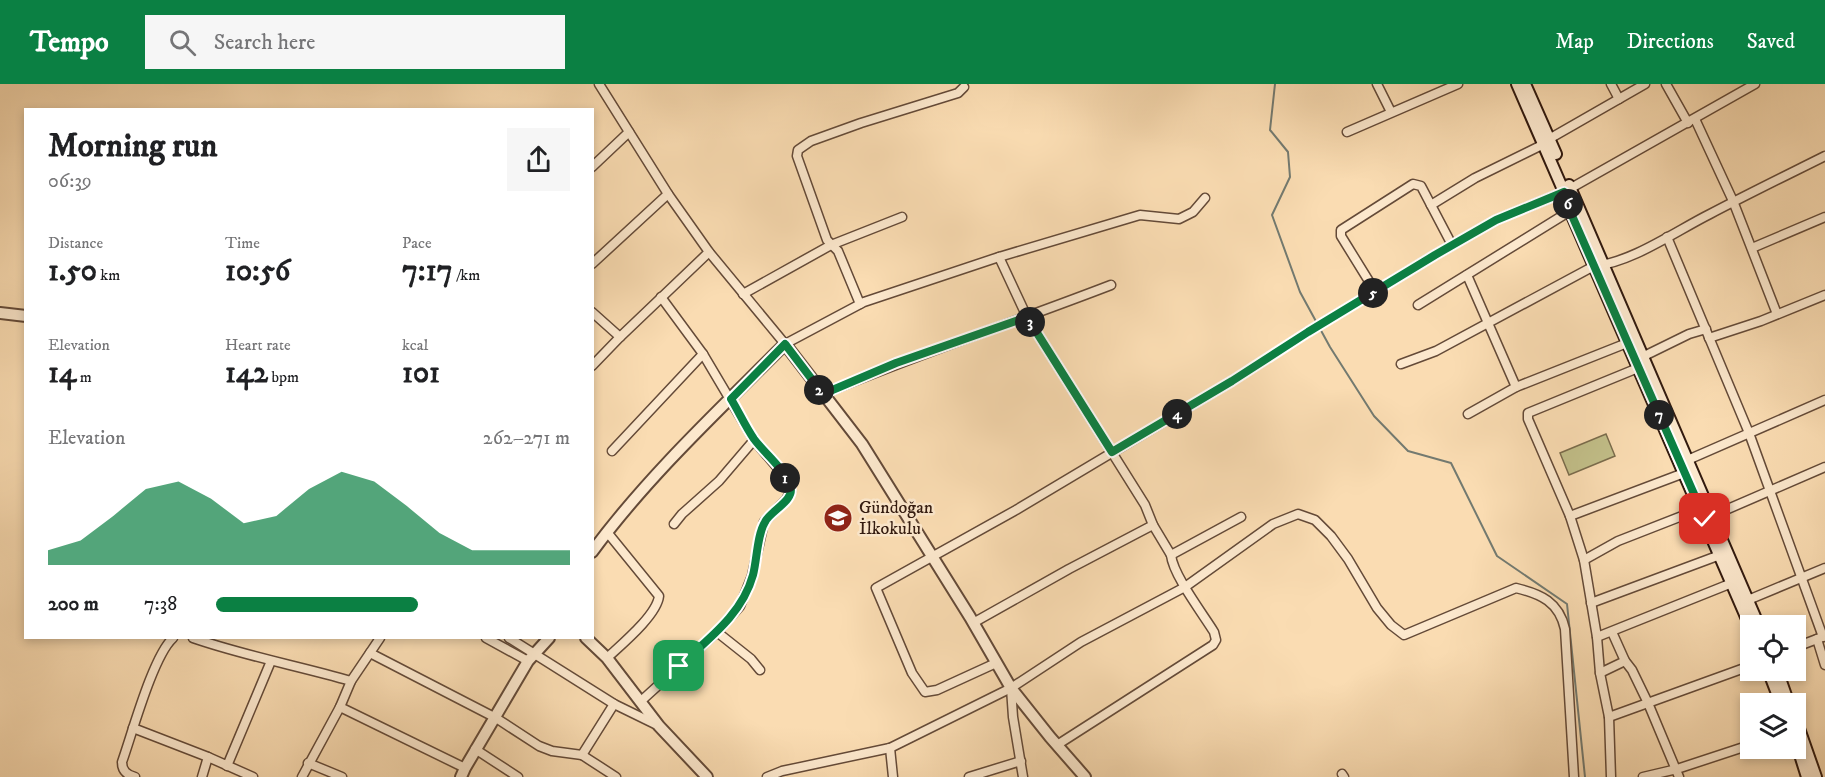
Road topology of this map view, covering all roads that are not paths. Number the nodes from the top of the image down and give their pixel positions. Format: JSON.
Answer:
{"nodes":[{"id":1,"x":599,"y":84,"type":"edge"},
{"id":2,"x":1377,"y":84,"type":"edge"},
{"id":3,"x":1458,"y":84,"type":"edge"},
{"id":4,"x":1517,"y":84,"type":"edge"},
{"id":5,"x":1525,"y":84,"type":"edge"},
{"id":6,"x":1611,"y":84,"type":"edge"},
{"id":7,"x":1645,"y":84,"type":"edge"},
{"id":8,"x":1666,"y":84,"type":"edge"},
{"id":9,"x":1755,"y":84,"type":"edge"},
{"id":10,"x":964,"y":87,"type":"dead end"},
{"id":11,"x":1619,"y":99,"type":"junction"},
{"id":12,"x":1391,"y":112,"type":"junction"},
{"id":13,"x":1692,"y":121,"type":"junction"},
{"id":14,"x":628,"y":132,"type":"junction"},
{"id":15,"x":1347,"y":132,"type":"dead end"},
{"id":16,"x":1546,"y":142,"type":"junction"},
{"id":17,"x":1825,"y":156,"type":"edge"},
{"id":18,"x":594,"y":165,"type":"edge"},
{"id":19,"x":1567,"y":189,"type":"junction"},
{"id":20,"x":668,"y":194,"type":"junction"},
{"id":21,"x":1205,"y":198,"type":"dead end"},
{"id":22,"x":1733,"y":201,"type":"junction"},
{"id":23,"x":1431,"y":205,"type":"junction"},
{"id":24,"x":1570,"y":211,"type":"junction"},
{"id":25,"x":902,"y":217,"type":"dead end"},
{"id":26,"x":1825,"y":217,"type":"edge"},
{"id":27,"x":1667,"y":237,"type":"junction"},
{"id":28,"x":831,"y":245,"type":"junction"},
{"id":29,"x":1452,"y":245,"type":"junction"},
{"id":30,"x":1752,"y":248,"type":"junction"},
{"id":31,"x":709,"y":252,"type":"junction"},
{"id":32,"x":999,"y":257,"type":"junction"},
{"id":33,"x":594,"y":262,"type":"edge"},
{"id":34,"x":1599,"y":266,"type":"junction"},
{"id":35,"x":1467,"y":275,"type":"junction"},
{"id":36,"x":1111,"y":285,"type":"dead end"},
{"id":37,"x":1375,"y":291,"type":"junction"},
{"id":38,"x":743,"y":294,"type":"junction"},
{"id":39,"x":1825,"y":295,"type":"edge"},
{"id":40,"x":661,"y":297,"type":"junction"},
{"id":41,"x":860,"y":304,"type":"junction"},
{"id":42,"x":1418,"y":305,"type":"dead end"},
{"id":43,"x":0,"y":313,"type":"edge"},
{"id":44,"x":594,"y":314,"type":"edge"},
{"id":45,"x":1777,"y":314,"type":"junction"},
{"id":46,"x":24,"y":316,"type":"edge"},
{"id":47,"x":1027,"y":317,"type":"junction"},
{"id":48,"x":1488,"y":323,"type":"junction"},
{"id":49,"x":1706,"y":329,"type":"junction"},
{"id":50,"x":620,"y":337,"type":"junction"},
{"id":51,"x":1709,"y":338,"type":"junction"},
{"id":52,"x":1627,"y":343,"type":"junction"},
{"id":53,"x":785,"y":344,"type":"junction"},
{"id":54,"x":703,"y":354,"type":"junction"},
{"id":55,"x":1639,"y":362,"type":"junction"},
{"id":56,"x":594,"y":364,"type":"edge"},
{"id":57,"x":1401,"y":364,"type":"dead end"},
{"id":58,"x":1516,"y":387,"type":"junction"},
{"id":59,"x":823,"y":394,"type":"junction"},
{"id":60,"x":731,"y":399,"type":"junction"},
{"id":61,"x":1825,"y":400,"type":"edge"},
{"id":62,"x":1468,"y":414,"type":"dead end"},
{"id":63,"x":1749,"y":433,"type":"junction"},
{"id":64,"x":754,"y":440,"type":"junction"},
{"id":65,"x":612,"y":451,"type":"dead end"},
{"id":66,"x":1112,"y":452,"type":"junction"},
{"id":67,"x":1684,"y":465,"type":"junction"},
{"id":68,"x":1825,"y":467,"type":"edge"},
{"id":69,"x":1768,"y":491,"type":"junction"},
{"id":70,"x":1700,"y":509,"type":"junction"},
{"id":71,"x":1570,"y":516,"type":"junction"},
{"id":72,"x":1241,"y":517,"type":"dead end"},
{"id":73,"x":1708,"y":518,"type":"junction"},
{"id":74,"x":674,"y":524,"type":"dead end"},
{"id":75,"x":1153,"y":525,"type":"junction"},
{"id":76,"x":607,"y":532,"type":"junction"},
{"id":77,"x":594,"y":549,"type":"edge"},
{"id":78,"x":1171,"y":555,"type":"junction"},
{"id":79,"x":1720,"y":555,"type":"junction"},
{"id":80,"x":932,"y":556,"type":"junction"},
{"id":81,"x":1584,"y":560,"type":"junction"},
{"id":82,"x":1825,"y":568,"type":"edge"},
{"id":83,"x":1803,"y":577,"type":"junction"},
{"id":84,"x":1732,"y":583,"type":"junction"},
{"id":85,"x":1185,"y":587,"type":"junction"},
{"id":86,"x":1748,"y":600,"type":"junction"},
{"id":87,"x":1592,"y":603,"type":"junction"},
{"id":88,"x":1745,"y":615,"type":"edge"},
{"id":89,"x":1754,"y":615,"type":"edge"},
{"id":90,"x":974,"y":624,"type":"junction"},
{"id":91,"x":717,"y":632,"type":"junction"},
{"id":92,"x":1612,"y":632,"type":"junction"},
{"id":93,"x":1597,"y":637,"type":"junction"},
{"id":94,"x":1822,"y":638,"type":"edge"},
{"id":95,"x":172,"y":639,"type":"edge"},
{"id":96,"x":196,"y":639,"type":"edge"},
{"id":97,"x":379,"y":639,"type":"edge"},
{"id":98,"x":488,"y":639,"type":"edge"},
{"id":99,"x":510,"y":639,"type":"edge"},
{"id":100,"x":548,"y":639,"type":"edge"},
{"id":101,"x":587,"y":639,"type":"edge"},
{"id":102,"x":1806,"y":644,"type":"edge"},
{"id":103,"x":370,"y":653,"type":"junction"},
{"id":104,"x":531,"y":657,"type":"junction"},
{"id":105,"x":607,"y":658,"type":"junction"},
{"id":106,"x":271,"y":661,"type":"junction"},
{"id":107,"x":1625,"y":662,"type":"junction"},
{"id":108,"x":996,"y":663,"type":"junction"},
{"id":109,"x":1825,"y":664,"type":"edge"},
{"id":110,"x":760,"y":670,"type":"dead end"},
{"id":111,"x":1740,"y":670,"type":"edge"},
{"id":112,"x":1600,"y":673,"type":"junction"},
{"id":113,"x":351,"y":681,"type":"junction"},
{"id":114,"x":1011,"y":688,"type":"junction"},
{"id":115,"x":641,"y":701,"type":"junction"},
{"id":116,"x":614,"y":704,"type":"junction"},
{"id":117,"x":1648,"y":704,"type":"junction"},
{"id":118,"x":340,"y":707,"type":"junction"},
{"id":119,"x":1609,"y":717,"type":"junction"},
{"id":120,"x":495,"y":718,"type":"junction"},
{"id":121,"x":659,"y":726,"type":"junction"},
{"id":122,"x":133,"y":728,"type":"junction"},
{"id":123,"x":1057,"y":746,"type":"junction"},
{"id":124,"x":890,"y":748,"type":"junction"},
{"id":125,"x":1806,"y":748,"type":"edge"},
{"id":126,"x":475,"y":749,"type":"junction"},
{"id":127,"x":1740,"y":749,"type":"edge"},
{"id":128,"x":582,"y":755,"type":"junction"},
{"id":129,"x":208,"y":757,"type":"junction"},
{"id":130,"x":1801,"y":759,"type":"edge"},
{"id":131,"x":1021,"y":761,"type":"junction"},
{"id":132,"x":308,"y":763,"type":"junction"},
{"id":133,"x":226,"y":766,"type":"junction"},
{"id":134,"x":463,"y":772,"type":"edge"},
{"id":135,"x":1678,"y":773,"type":"edge"},
{"id":136,"x":135,"y":777,"type":"edge"},
{"id":137,"x":202,"y":777,"type":"edge"},
{"id":138,"x":253,"y":777,"type":"edge"},
{"id":139,"x":302,"y":777,"type":"edge"},
{"id":140,"x":342,"y":777,"type":"edge"},
{"id":141,"x":518,"y":777,"type":"edge"},
{"id":142,"x":616,"y":777,"type":"edge"},
{"id":143,"x":706,"y":777,"type":"edge"},
{"id":144,"x":767,"y":777,"type":"edge"},
{"id":145,"x":893,"y":777,"type":"edge"},
{"id":146,"x":969,"y":777,"type":"edge"},
{"id":147,"x":1023,"y":777,"type":"edge"},
{"id":148,"x":1085,"y":777,"type":"edge"},
{"id":149,"x":1574,"y":777,"type":"edge"},
{"id":150,"x":1611,"y":777,"type":"edge"},
{"id":151,"x":1643,"y":777,"type":"edge"},
{"id":152,"x":1807,"y":777,"type":"edge"},
{"id":153,"x":1816,"y":777,"type":"edge"}],
"edges":[{"from":1,"to":14,"type":"street"},
{"from":2,"to":12,"type":"street"},
{"from":3,"to":12,"type":"street"},
{"from":4,"to":16,"type":"street"},
{"from":5,"to":16,"type":"street"},
{"from":6,"to":11,"type":"street"},
{"from":7,"to":11,"type":"street"},
{"from":8,"to":13,"type":"street"},
{"from":9,"to":13,"type":"street"},
{"from":10,"to":28,"type":"street"},
{"from":11,"to":16,"type":"street"},
{"from":12,"to":15,"type":"street"},
{"from":13,"to":19,"type":"street"},
{"from":13,"to":22,"type":"street"},
{"from":14,"to":18,"type":"street"},
{"from":14,"to":20,"type":"street"},
{"from":16,"to":19,"type":"street"},
{"from":16,"to":23,"type":"street"},
{"from":17,"to":22,"type":"street"},
{"from":19,"to":24,"type":"street"},
{"from":19,"to":29,"type":"street"},
{"from":19,"to":34,"type":"street"},
{"from":20,"to":31,"type":"street"},
{"from":20,"to":33,"type":"street"},
{"from":21,"to":32,"type":"street"},
{"from":22,"to":27,"type":"street"},
{"from":22,"to":30,"type":"street"},
{"from":23,"to":29,"type":"street"},
{"from":23,"to":37,"type":"street"},
{"from":24,"to":34,"type":"street"},
{"from":24,"to":35,"type":"street"},
{"from":25,"to":28,"type":"street"},
{"from":26,"to":30,"type":"street"},
{"from":27,"to":34,"type":"street"},
{"from":27,"to":49,"type":"street"},
{"from":28,"to":38,"type":"street"},
{"from":28,"to":41,"type":"street"},
{"from":29,"to":37,"type":"street"},
{"from":30,"to":45,"type":"street"},
{"from":31,"to":38,"type":"street"},
{"from":31,"to":40,"type":"street"},
{"from":32,"to":41,"type":"street"},
{"from":32,"to":47,"type":"street"},
{"from":34,"to":48,"type":"street"},
{"from":34,"to":52,"type":"street"},
{"from":34,"to":55,"type":"street"},
{"from":35,"to":42,"type":"street"},
{"from":35,"to":48,"type":"street"},
{"from":36,"to":47,"type":"street"},
{"from":37,"to":66,"type":"street"},
{"from":38,"to":53,"type":"street"},
{"from":39,"to":45,"type":"street"},
{"from":40,"to":50,"type":"street"},
{"from":40,"to":54,"type":"street"},
{"from":41,"to":53,"type":"street"},
{"from":43,"to":46,"type":"street"},
{"from":44,"to":50,"type":"street"},
{"from":45,"to":51,"type":"street"},
{"from":47,"to":59,"type":"street"},
{"from":47,"to":66,"type":"street"},
{"from":48,"to":57,"type":"street"},
{"from":48,"to":58,"type":"street"},
{"from":49,"to":51,"type":"street"},
{"from":49,"to":55,"type":"street"},
{"from":50,"to":56,"type":"street"},
{"from":51,"to":63,"type":"street"},
{"from":52,"to":55,"type":"street"},
{"from":52,"to":58,"type":"street"},
{"from":53,"to":59,"type":"street"},
{"from":53,"to":60,"type":"street"},
{"from":54,"to":60,"type":"street"},
{"from":54,"to":65,"type":"street"},
{"from":55,"to":67,"type":"street"},
{"from":55,"to":71,"type":"street"},
{"from":58,"to":62,"type":"street"},
{"from":59,"to":80,"type":"street"},
{"from":60,"to":64,"type":"street"},
{"from":60,"to":76,"type":"street"},
{"from":61,"to":63,"type":"street"},
{"from":63,"to":67,"type":"street"},
{"from":63,"to":69,"type":"street"},
{"from":64,"to":74,"type":"street"},
{"from":64,"to":91,"type":"street"},
{"from":66,"to":75,"type":"street"},
{"from":66,"to":80,"type":"street"},
{"from":67,"to":70,"type":"street"},
{"from":67,"to":71,"type":"street"},
{"from":67,"to":73,"type":"street"},
{"from":68,"to":69,"type":"street"},
{"from":69,"to":73,"type":"street"},
{"from":69,"to":83,"type":"street"},
{"from":70,"to":73,"type":"street"},
{"from":70,"to":81,"type":"street"},
{"from":71,"to":81,"type":"street"},
{"from":72,"to":78,"type":"street"},
{"from":73,"to":79,"type":"street"},
{"from":73,"to":86,"type":"street"},
{"from":75,"to":78,"type":"street"},
{"from":75,"to":90,"type":"street"},
{"from":76,"to":77,"type":"street"},
{"from":76,"to":105,"type":"street"},
{"from":78,"to":85,"type":"street"},
{"from":79,"to":84,"type":"street"},
{"from":79,"to":87,"type":"street"},
{"from":80,"to":90,"type":"street"},
{"from":80,"to":108,"type":"street"},
{"from":81,"to":87,"type":"street"},
{"from":82,"to":83,"type":"street"},
{"from":83,"to":86,"type":"street"},
{"from":83,"to":94,"type":"street"},
{"from":84,"to":88,"type":"street"},
{"from":84,"to":92,"type":"street"},
{"from":85,"to":114,"type":"street"},
{"from":85,"to":123,"type":"street"},
{"from":85,"to":149,"type":"street"},
{"from":86,"to":89,"type":"street"},
{"from":87,"to":93,"type":"street"},
{"from":90,"to":108,"type":"street"},
{"from":91,"to":110,"type":"street"},
{"from":91,"to":115,"type":"street"},
{"from":92,"to":93,"type":"street"},
{"from":92,"to":107,"type":"street"},
{"from":93,"to":112,"type":"street"},
{"from":94,"to":102,"type":"street"},
{"from":94,"to":109,"type":"street"},
{"from":95,"to":122,"type":"street"},
{"from":96,"to":106,"type":"street"},
{"from":97,"to":103,"type":"street"},
{"from":98,"to":104,"type":"street"},
{"from":99,"to":104,"type":"street"},
{"from":100,"to":104,"type":"street"},
{"from":101,"to":105,"type":"street"},
{"from":103,"to":113,"type":"street"},
{"from":103,"to":120,"type":"street"},
{"from":104,"to":116,"type":"street"},
{"from":104,"to":120,"type":"street"},
{"from":105,"to":115,"type":"street"},
{"from":106,"to":113,"type":"street"},
{"from":106,"to":133,"type":"street"},
{"from":107,"to":112,"type":"street"},
{"from":107,"to":117,"type":"street"},
{"from":108,"to":114,"type":"street"},
{"from":111,"to":117,"type":"street"},
{"from":112,"to":119,"type":"street"},
{"from":113,"to":118,"type":"street"},
{"from":114,"to":123,"type":"street"},
{"from":114,"to":124,"type":"street"},
{"from":114,"to":131,"type":"street"},
{"from":115,"to":121,"type":"street"},
{"from":116,"to":121,"type":"street"},
{"from":116,"to":128,"type":"street"},
{"from":117,"to":119,"type":"street"},
{"from":117,"to":135,"type":"street"},
{"from":118,"to":132,"type":"street"},
{"from":118,"to":134,"type":"street"},
{"from":119,"to":150,"type":"street"},
{"from":120,"to":126,"type":"street"},
{"from":120,"to":128,"type":"street"},
{"from":121,"to":143,"type":"street"},
{"from":122,"to":129,"type":"street"},
{"from":122,"to":136,"type":"street"},
{"from":123,"to":148,"type":"street"},
{"from":124,"to":144,"type":"street"},
{"from":124,"to":145,"type":"street"},
{"from":125,"to":153,"type":"street"},
{"from":126,"to":134,"type":"street"},
{"from":126,"to":141,"type":"street"},
{"from":127,"to":135,"type":"street"},
{"from":128,"to":142,"type":"street"},
{"from":129,"to":133,"type":"street"},
{"from":129,"to":137,"type":"street"},
{"from":130,"to":152,"type":"street"},
{"from":131,"to":146,"type":"street"},
{"from":131,"to":147,"type":"street"},
{"from":132,"to":139,"type":"street"},
{"from":132,"to":140,"type":"street"},
{"from":133,"to":138,"type":"street"},
{"from":135,"to":151,"type":"street"}]}
